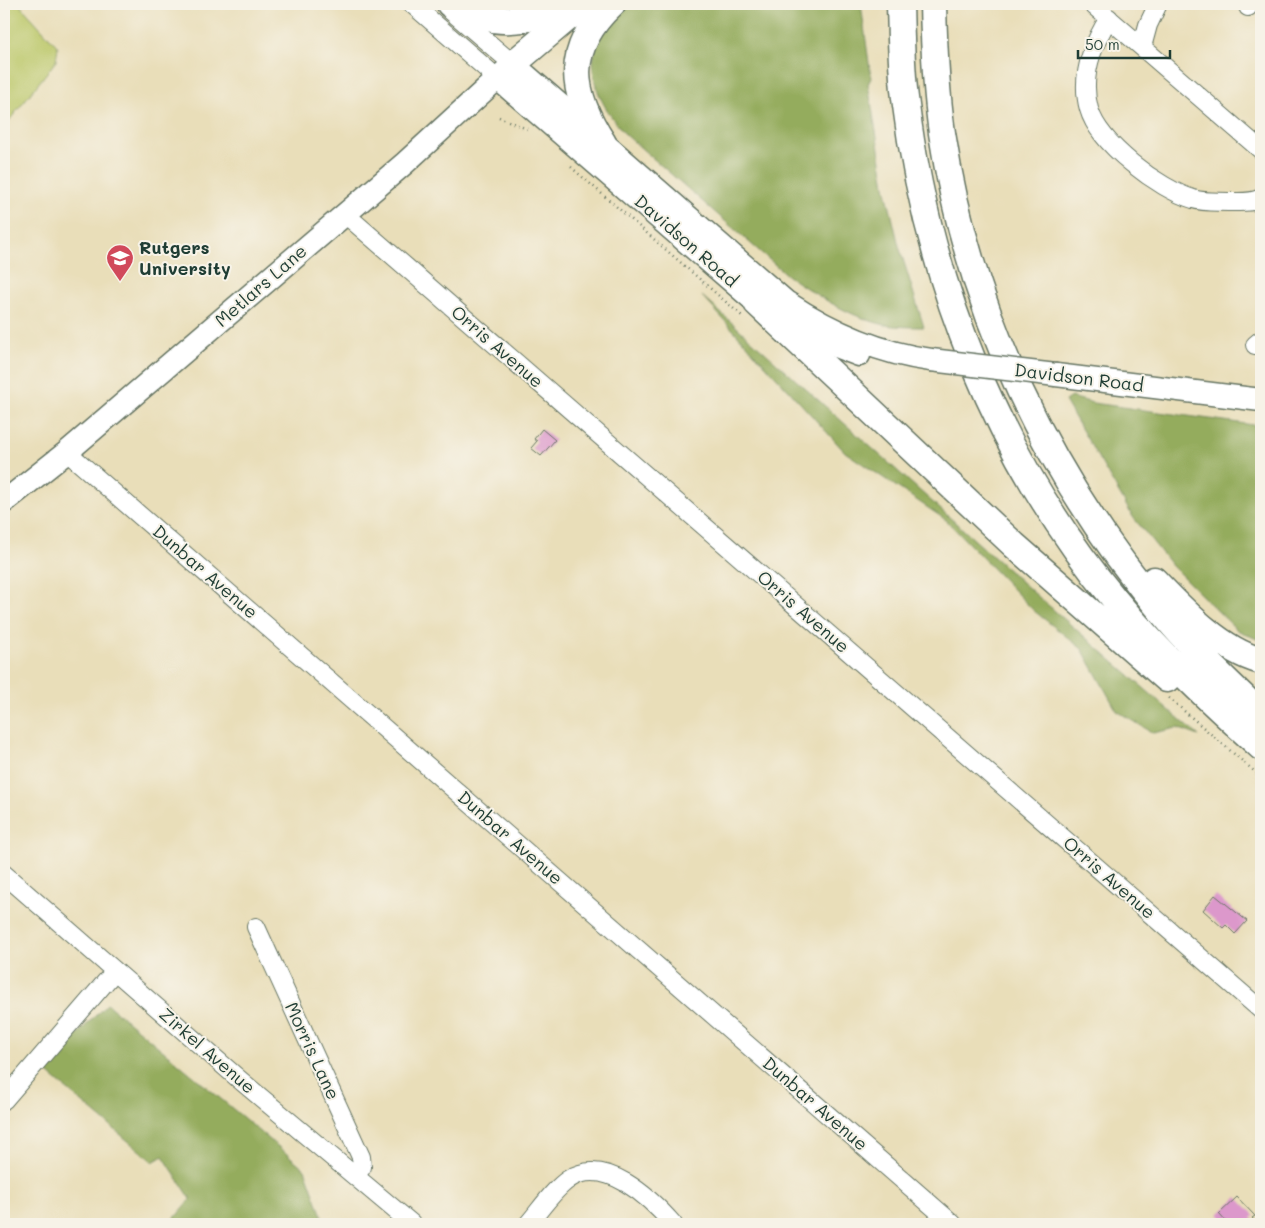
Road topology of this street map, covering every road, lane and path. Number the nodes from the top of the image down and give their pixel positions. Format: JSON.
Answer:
{"nodes":[{"id":1,"x":412,"y":4,"type":"edge"},
{"id":2,"x":443,"y":4,"type":"edge"},
{"id":3,"x":450,"y":4,"type":"edge"},
{"id":4,"x":584,"y":4,"type":"edge"},
{"id":5,"x":612,"y":4,"type":"edge"},
{"id":6,"x":885,"y":4,"type":"edge"},
{"id":7,"x":900,"y":4,"type":"edge"},
{"id":8,"x":933,"y":4,"type":"edge"},
{"id":9,"x":1092,"y":4,"type":"edge"},
{"id":10,"x":1158,"y":4,"type":"edge"},
{"id":11,"x":1109,"y":18,"type":"junction"},
{"id":12,"x":1142,"y":47,"type":"junction"},
{"id":13,"x":902,"y":64,"type":"junction"},
{"id":14,"x":505,"y":71,"type":"junction"},
{"id":15,"x":604,"y":143,"type":"junction"},
{"id":16,"x":1261,"y":150,"type":"edge"},
{"id":17,"x":1261,"y":198,"type":"edge"},
{"id":18,"x":345,"y":214,"type":"junction"},
{"id":19,"x":757,"y":303,"type":"junction"},
{"id":20,"x":898,"y":355,"type":"junction"},
{"id":21,"x":1261,"y":400,"type":"edge"},
{"id":22,"x":67,"y":452,"type":"junction"},
{"id":23,"x":1052,"y":455,"type":"junction"},
{"id":24,"x":4,"y":502,"type":"edge"},
{"id":25,"x":1261,"y":661,"type":"edge"},
{"id":26,"x":1261,"y":714,"type":"edge"},
{"id":27,"x":1261,"y":747,"type":"edge"},
{"id":28,"x":1261,"y":760,"type":"edge"},
{"id":29,"x":4,"y":874,"type":"edge"},
{"id":30,"x":256,"y":927,"type":"dead end"},
{"id":31,"x":116,"y":971,"type":"junction"},
{"id":32,"x":1261,"y":1010,"type":"edge"},
{"id":33,"x":4,"y":1100,"type":"edge"},
{"id":34,"x":356,"y":1175,"type":"junction"},
{"id":35,"x":412,"y":1224,"type":"edge"},
{"id":36,"x":528,"y":1224,"type":"edge"},
{"id":37,"x":673,"y":1224,"type":"edge"},
{"id":38,"x":953,"y":1224,"type":"edge"}],
"edges":[{"from":1,"to":14,"type":"street"},
{"from":2,"to":14,"type":"street"},
{"from":3,"to":4,"type":"highway"},
{"from":4,"to":14,"type":"highway"},
{"from":5,"to":15,"type":"highway"},
{"from":6,"to":13,"type":"highway"},
{"from":7,"to":13,"type":"highway"},
{"from":8,"to":23,"type":"highway"},
{"from":9,"to":11,"type":"street"},
{"from":10,"to":12,"type":"street"},
{"from":11,"to":12,"type":"street"},
{"from":11,"to":17,"type":"street"},
{"from":12,"to":16,"type":"street"},
{"from":13,"to":27,"type":"highway"},
{"from":14,"to":15,"type":"main road","name":"Davidson Road"},
{"from":14,"to":18,"type":"main road","name":"Metlars Lane"},
{"from":14,"to":19,"type":"main road","name":"Davidson Road"},
{"from":15,"to":20,"type":"main road","name":"Davidson Road"},
{"from":18,"to":22,"type":"main road","name":"Metlars Lane"},
{"from":18,"to":32,"type":"street","name":"Orris Avenue"},
{"from":19,"to":20,"type":"main road","name":"Davidson Road"},
{"from":19,"to":28,"type":"highway"},
{"from":20,"to":21,"type":"main road","name":"Davidson Road","bridge":true},
{"from":22,"to":24,"type":"main road","name":"Metlars Lane"},
{"from":22,"to":38,"type":"street","name":"Dunbar Avenue"},
{"from":23,"to":25,"type":"highway"},
{"from":23,"to":26,"type":"highway"},
{"from":29,"to":31,"type":"street","name":"Zirkel Avenue"},
{"from":30,"to":34,"type":"street","name":"Morris Lane"},
{"from":31,"to":33,"type":"street"},
{"from":31,"to":34,"type":"street","name":"Zirkel Avenue"},
{"from":34,"to":35,"type":"street","name":"Zirkel Avenue"},
{"from":36,"to":37,"type":"street"}]}
